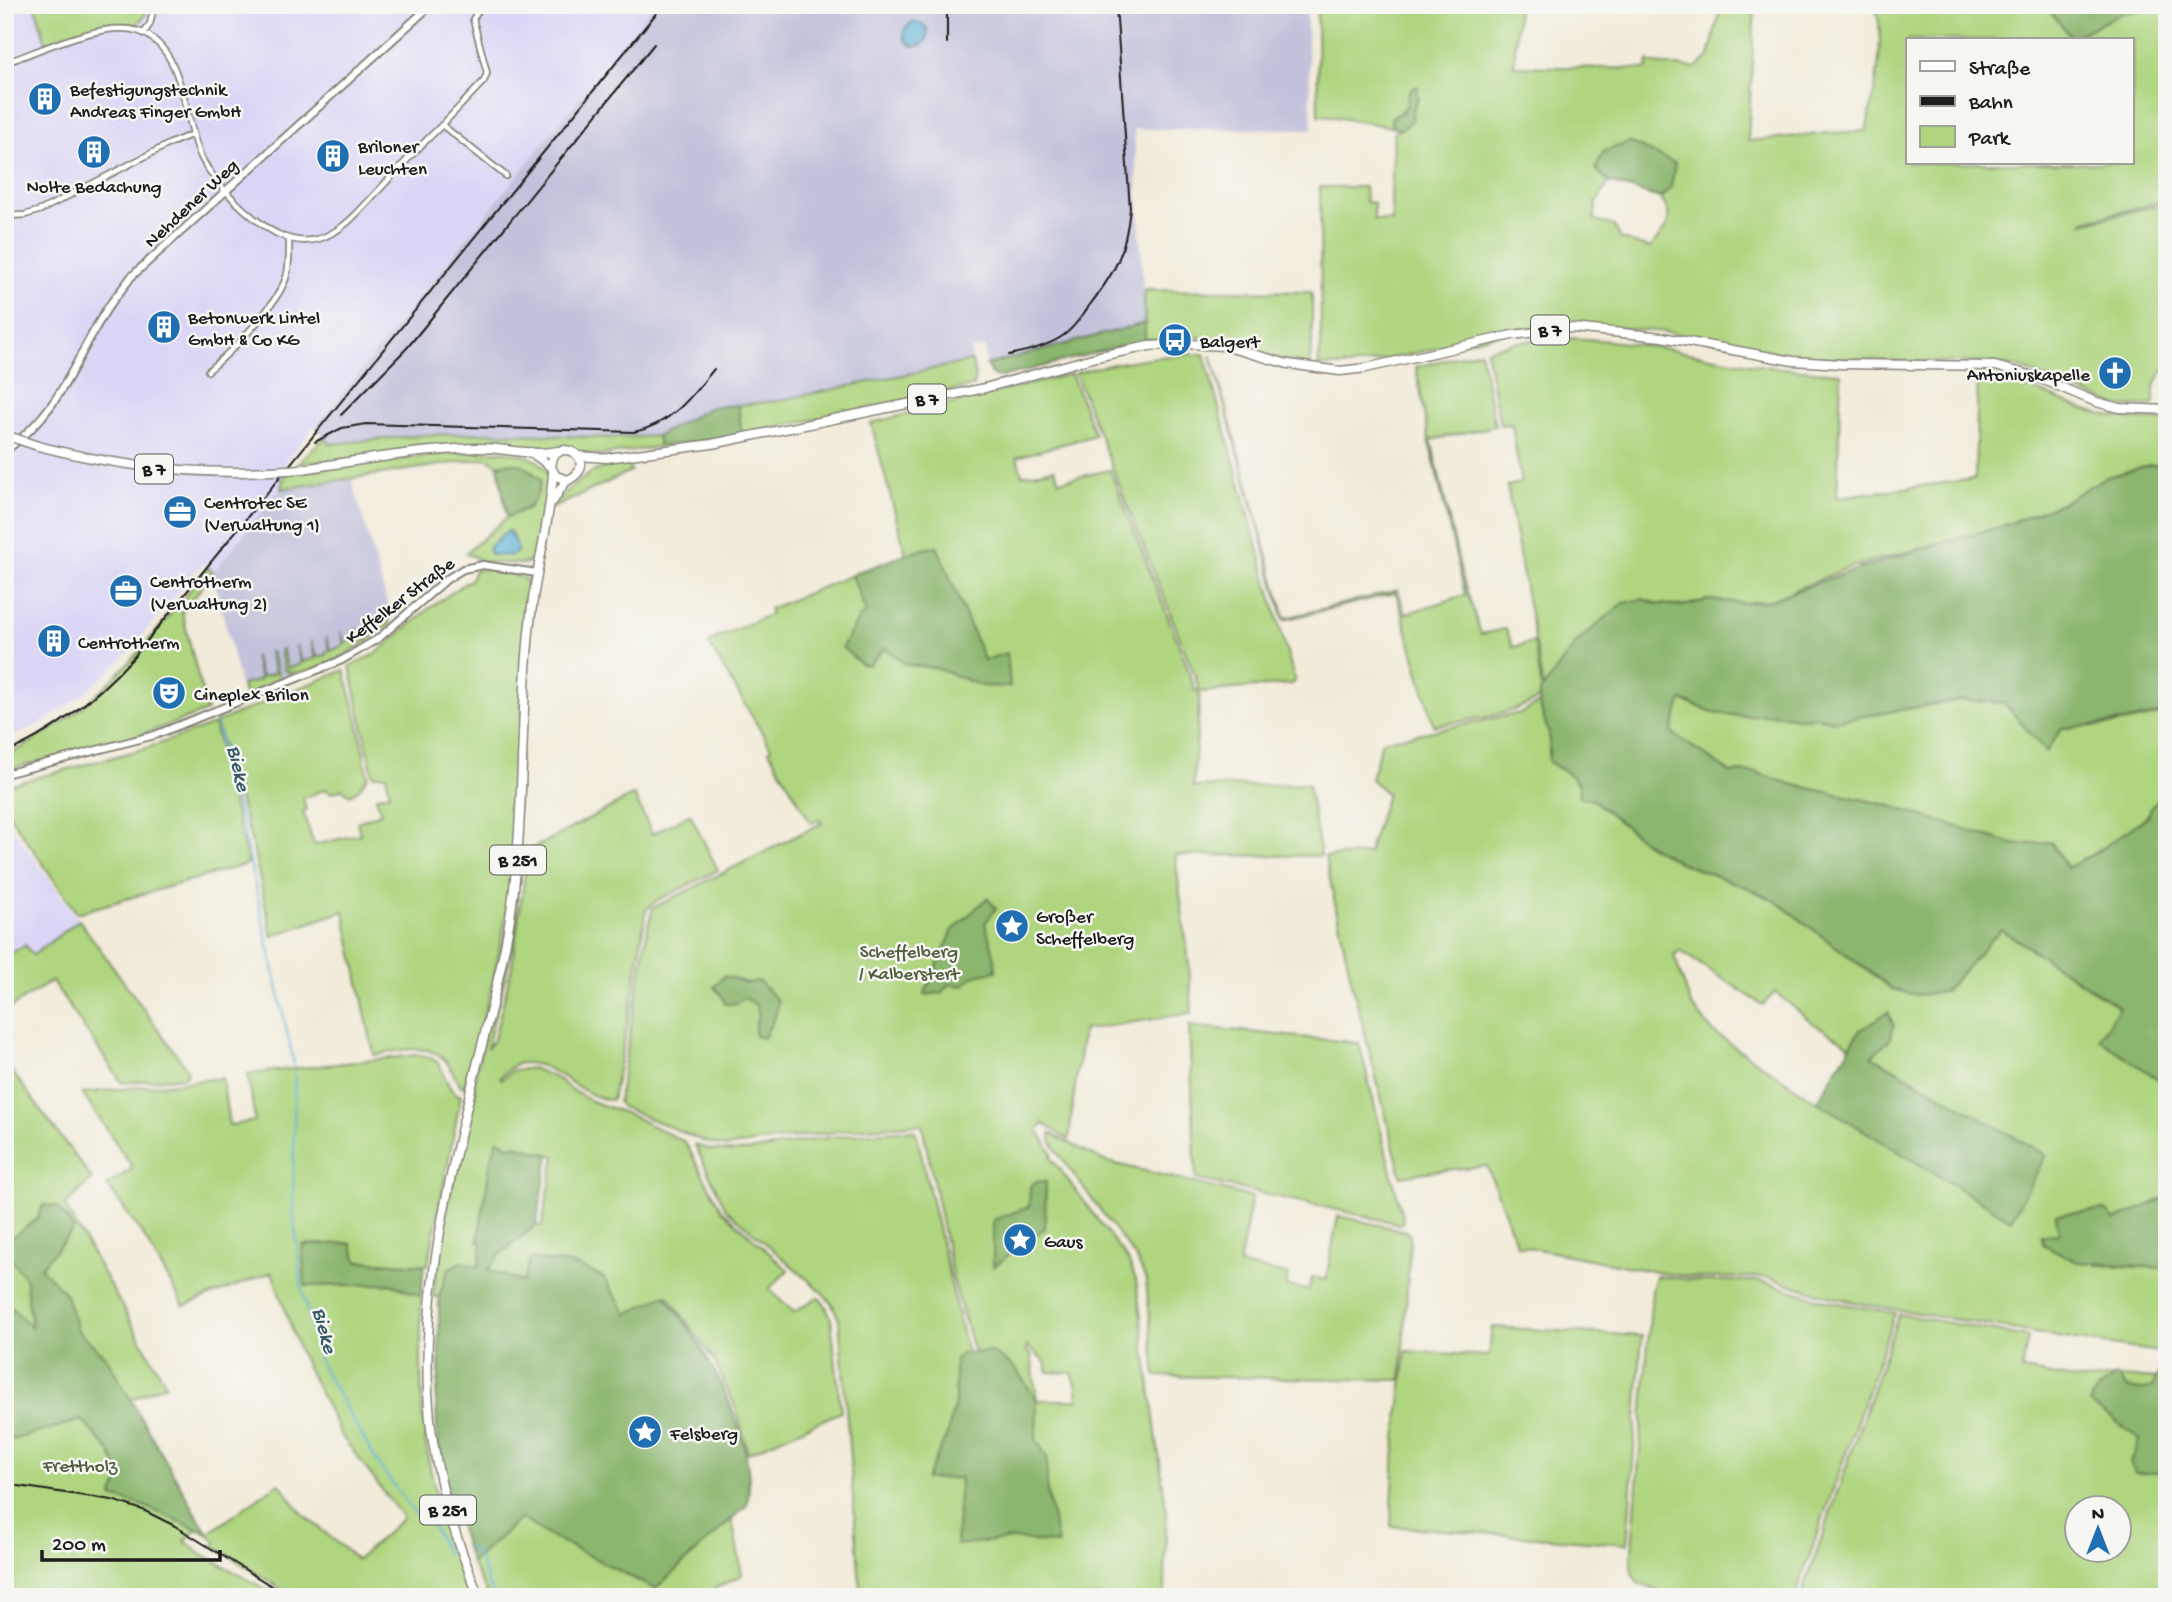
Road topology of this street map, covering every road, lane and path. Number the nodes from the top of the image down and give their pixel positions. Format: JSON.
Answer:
{"nodes":[{"id":1,"x":154,"y":5,"type":"edge"},
{"id":2,"x":431,"y":5,"type":"edge"},
{"id":3,"x":482,"y":5,"type":"edge"},
{"id":4,"x":144,"y":33,"type":"junction"},
{"id":5,"x":5,"y":63,"type":"edge"},
{"id":6,"x":442,"y":125,"type":"junction"},
{"id":7,"x":193,"y":134,"type":"junction"},
{"id":8,"x":506,"y":176,"type":"dead end"},
{"id":9,"x":226,"y":191,"type":"junction"},
{"id":10,"x":5,"y":216,"type":"edge"},
{"id":11,"x":289,"y":239,"type":"junction"},
{"id":12,"x":208,"y":371,"type":"dead end"},
{"id":13,"x":2167,"y":410,"type":"edge"},
{"id":14,"x":5,"y":435,"type":"edge"},
{"id":15,"x":5,"y":451,"type":"edge"},
{"id":16,"x":558,"y":451,"type":"junction"},
{"id":17,"x":531,"y":452,"type":"junction"},
{"id":18,"x":578,"y":456,"type":"junction"},
{"id":19,"x":607,"y":458,"type":"junction"},
{"id":20,"x":552,"y":470,"type":"junction"},
{"id":21,"x":579,"y":472,"type":"junction"},
{"id":22,"x":568,"y":480,"type":"junction"},
{"id":23,"x":552,"y":503,"type":"junction"},
{"id":24,"x":537,"y":573,"type":"junction"},
{"id":25,"x":5,"y":774,"type":"edge"},
{"id":26,"x":479,"y":1597,"type":"edge"}],
"edges":[{"from":1,"to":4,"type":"street"},
{"from":2,"to":9,"type":"street","name":"Nehdener Weg"},
{"from":3,"to":6,"type":"street"},
{"from":4,"to":5,"type":"street"},
{"from":4,"to":7,"type":"street"},
{"from":6,"to":8,"type":"street"},
{"from":6,"to":11,"type":"street"},
{"from":7,"to":9,"type":"street"},
{"from":7,"to":10,"type":"street"},
{"from":9,"to":11,"type":"street"},
{"from":9,"to":15,"type":"street","name":"Nehdener Weg"},
{"from":11,"to":12,"type":"street"},
{"from":13,"to":19,"type":"main road","number":"B 7"},
{"from":14,"to":17,"type":"main road","number":"B 7","bridge":true},
{"from":16,"to":17,"type":"main road","number":"B 7"},
{"from":16,"to":18,"type":"main road","number":"B 7"},
{"from":16,"to":20,"type":"main road"},
{"from":17,"to":20,"type":"main road"},
{"from":18,"to":19,"type":"main road","number":"B 7"},
{"from":18,"to":21,"type":"main road"},
{"from":19,"to":21,"type":"main road","number":"B 7"},
{"from":20,"to":22,"type":"main road"},
{"from":20,"to":23,"type":"main road","number":"B 251"},
{"from":21,"to":22,"type":"main road","number":"B 7"},
{"from":22,"to":23,"type":"main road","number":"B 251"},
{"from":23,"to":24,"type":"main road","number":"B 251"},
{"from":24,"to":25,"type":"street","name":"Keffelker Straße"},
{"from":24,"to":26,"type":"main road","number":"B 251"}]}
